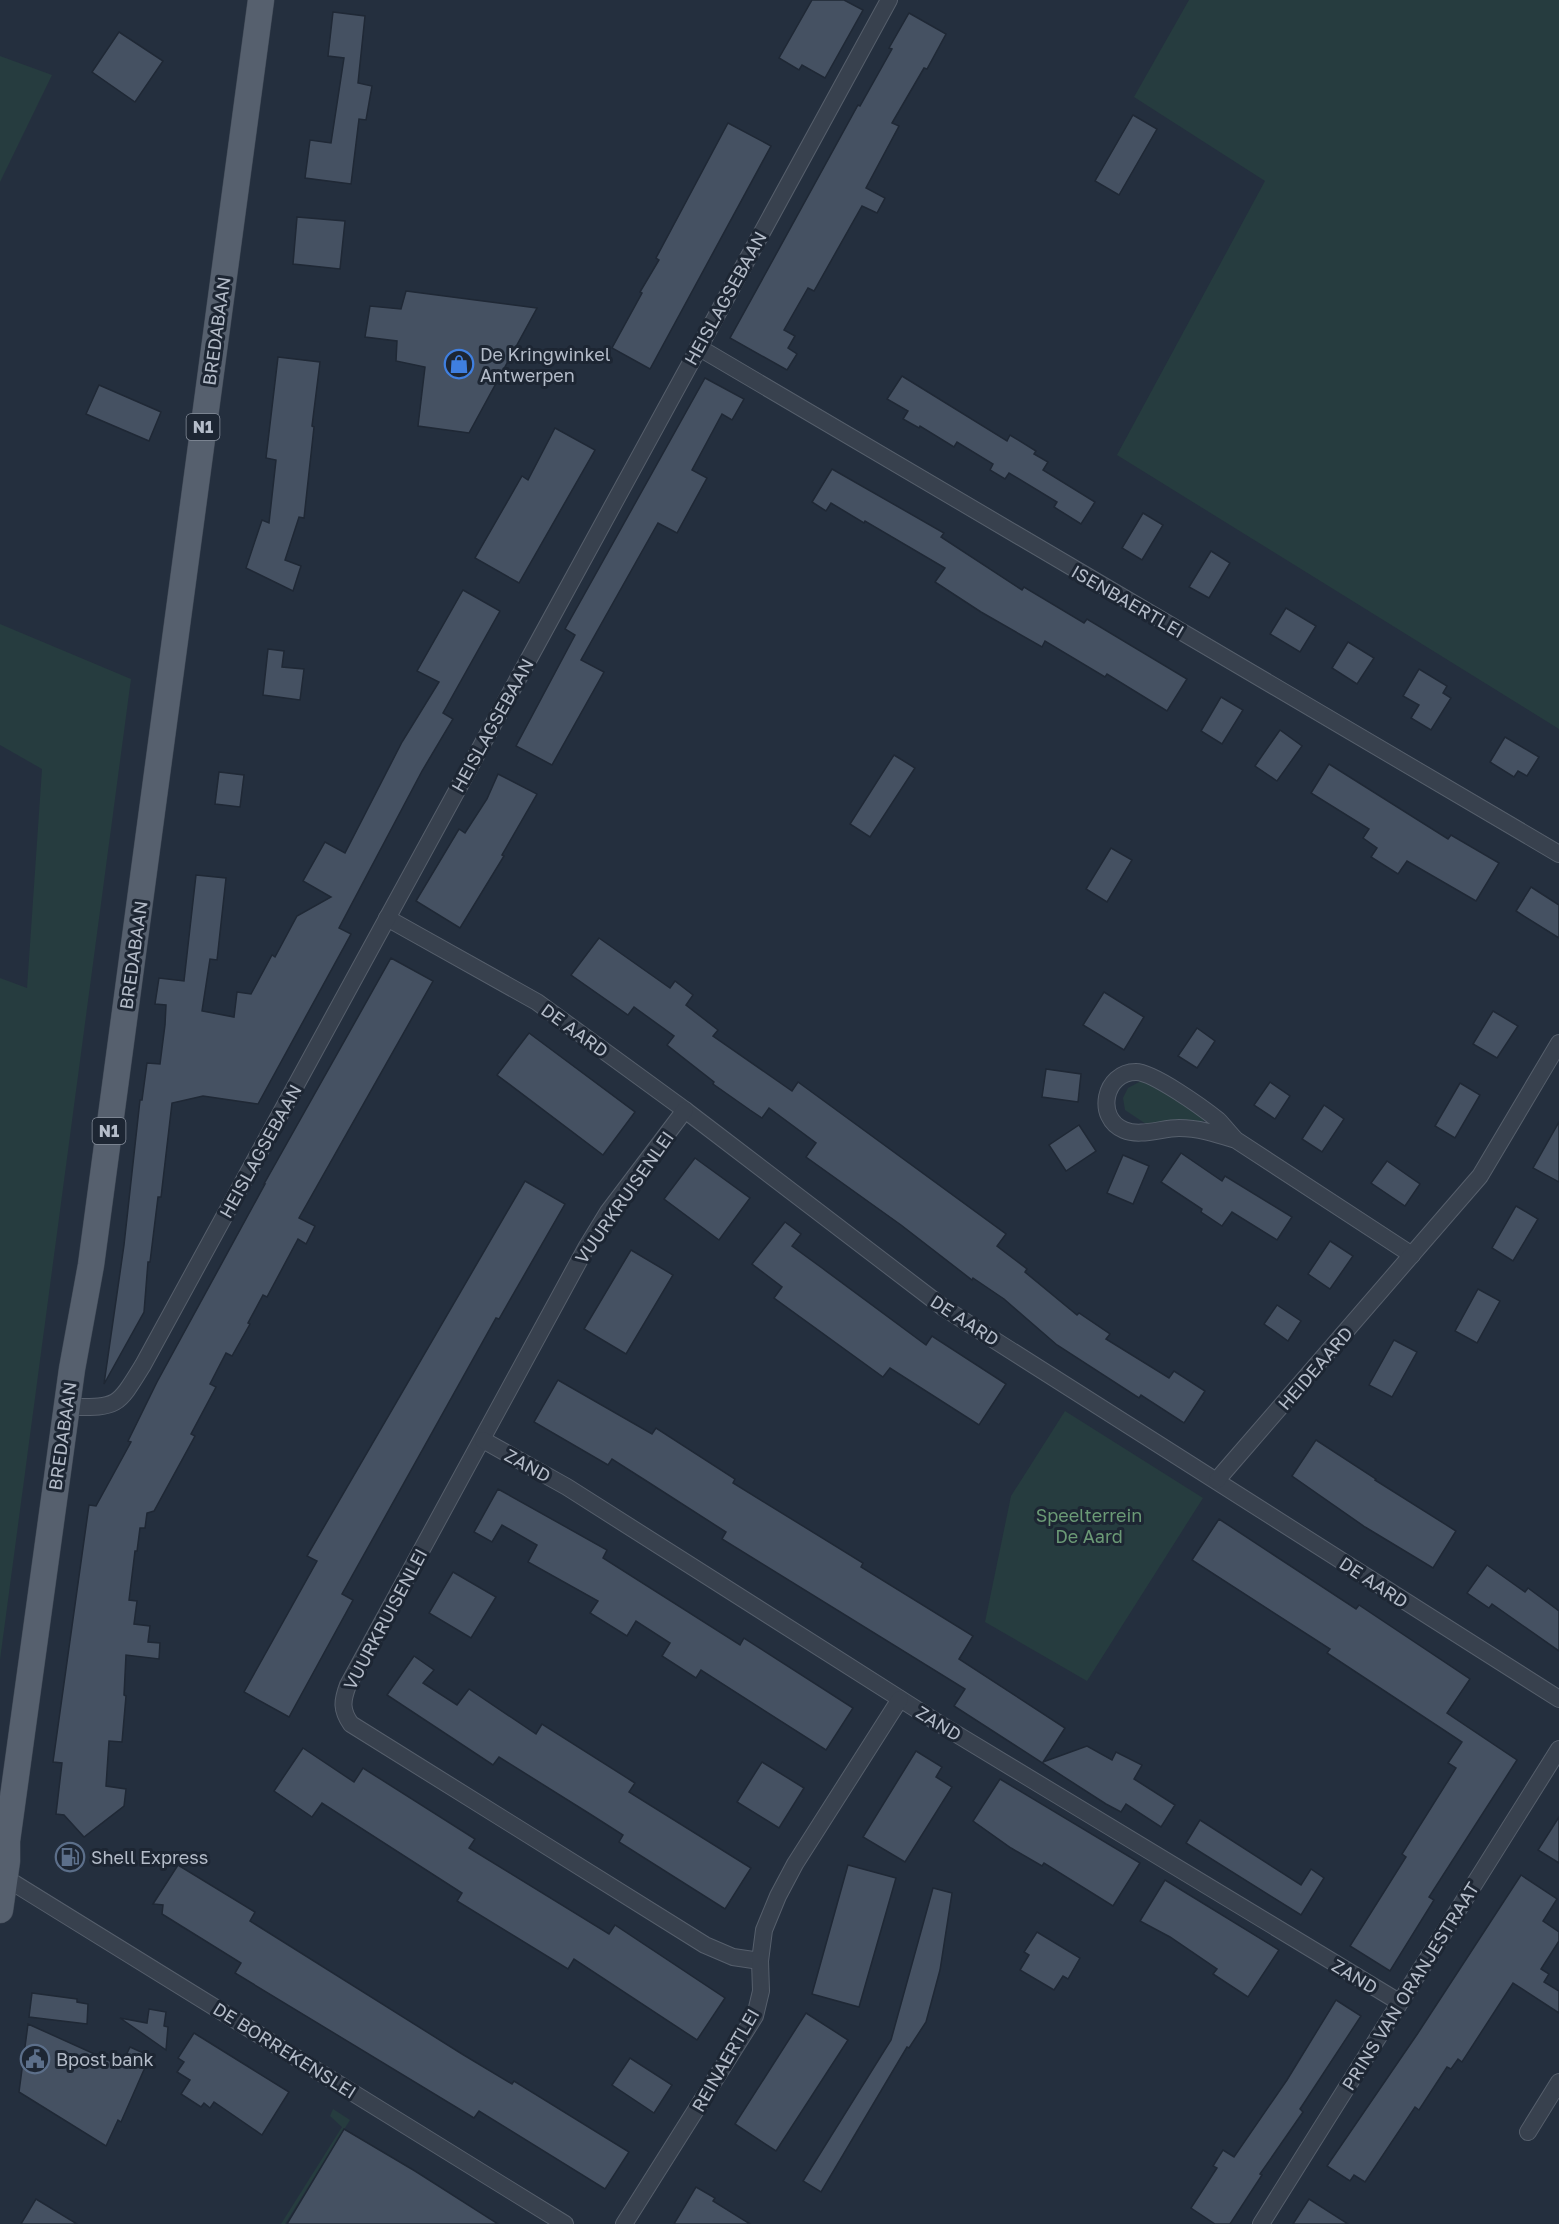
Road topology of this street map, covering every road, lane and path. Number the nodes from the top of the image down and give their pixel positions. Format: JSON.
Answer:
{"nodes":[{"id":1,"x":261,"y":0,"type":"edge"},
{"id":2,"x":889,"y":0,"type":"edge"},
{"id":3,"x":698,"y":347,"type":"junction"},
{"id":4,"x":1559,"y":854,"type":"edge"},
{"id":5,"x":387,"y":918,"type":"junction"},
{"id":6,"x":1559,"y":1043,"type":"edge"},
{"id":7,"x":685,"y":1110,"type":"junction"},
{"id":8,"x":1236,"y":1140,"type":"junction"},
{"id":9,"x":1412,"y":1255,"type":"junction"},
{"id":10,"x":66,"y":1407,"type":"junction"},
{"id":11,"x":483,"y":1440,"type":"junction"},
{"id":12,"x":1217,"y":1480,"type":"junction"},
{"id":13,"x":900,"y":1699,"type":"junction"},
{"id":14,"x":1559,"y":1700,"type":"edge"},
{"id":15,"x":1559,"y":1749,"type":"edge"},
{"id":16,"x":4,"y":1877,"type":"junction"},
{"id":17,"x":0,"y":1910,"type":"edge"},
{"id":18,"x":760,"y":1961,"type":"junction"},
{"id":19,"x":1399,"y":2002,"type":"junction"},
{"id":20,"x":1559,"y":2082,"type":"edge"},
{"id":21,"x":1528,"y":2133,"type":"dead end"},
{"id":22,"x":565,"y":2224,"type":"edge"},
{"id":23,"x":624,"y":2224,"type":"edge"},
{"id":24,"x":1261,"y":2224,"type":"edge"}],
"edges":[{"from":1,"to":10,"type":"main road","name":"BREDABAAN","number":"N1"},
{"from":2,"to":3,"type":"street","name":"HEISLAGSEBAAN"},
{"from":3,"to":4,"type":"street","name":"ISENBAERTLEI"},
{"from":3,"to":5,"type":"street","name":"HEISLAGSEBAAN"},
{"from":5,"to":7,"type":"street","name":"DE AARD"},
{"from":5,"to":10,"type":"street","name":"HEISLAGSEBAAN"},
{"from":6,"to":9,"type":"street","name":"HEIDEAARD"},
{"from":7,"to":11,"type":"street","name":"VUURKRUISENLEI"},
{"from":7,"to":12,"type":"street","name":"DE AARD"},
{"from":8,"to":8,"type":"street"},
{"from":8,"to":9,"type":"street"},
{"from":9,"to":12,"type":"street","name":"HEIDEAARD"},
{"from":10,"to":16,"type":"main road","name":"BREDABAAN","number":"N1"},
{"from":11,"to":13,"type":"street","name":"ZAND"},
{"from":11,"to":18,"type":"street","name":"VUURKRUISENLEI"},
{"from":12,"to":14,"type":"street","name":"DE AARD"},
{"from":13,"to":18,"type":"street","name":"REINAERTLEI"},
{"from":13,"to":19,"type":"street","name":"ZAND"},
{"from":15,"to":19,"type":"street","name":"PRINS VAN ORANJESTRAAT"},
{"from":16,"to":17,"type":"main road","name":"BREDABAAN","number":"N1"},
{"from":16,"to":22,"type":"street","name":"DE BORREKENSLEI"},
{"from":18,"to":23,"type":"street","name":"REINAERTLEI"},
{"from":19,"to":24,"type":"street","name":"PRINS VAN ORANJESTRAAT"},
{"from":20,"to":21,"type":"street"}]}
